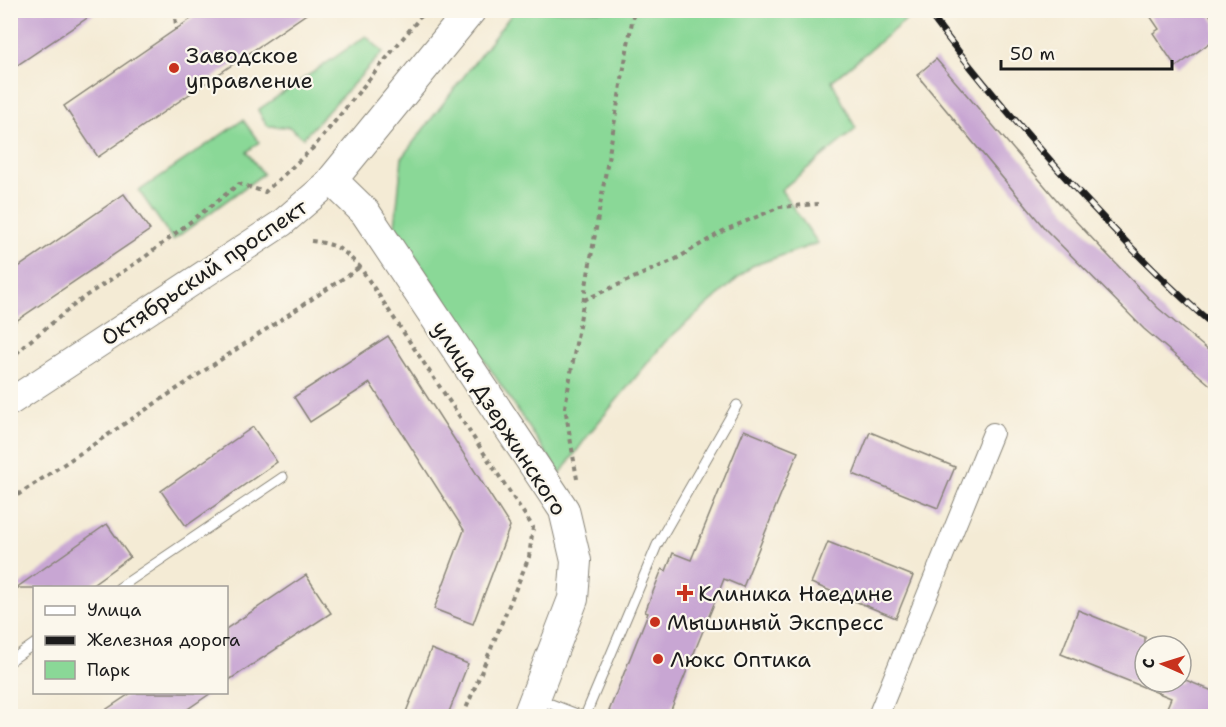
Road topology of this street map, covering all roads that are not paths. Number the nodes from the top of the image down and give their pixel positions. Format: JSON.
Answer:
{"nodes":[{"id":1,"x":462,"y":14,"type":"edge"},
{"id":2,"x":332,"y":180,"type":"junction"},
{"id":3,"x":10,"y":402,"type":"edge"},
{"id":4,"x":737,"y":405,"type":"dead end"},
{"id":5,"x":993,"y":433,"type":"dead end"},
{"id":6,"x":283,"y":477,"type":"dead end"},
{"id":7,"x":122,"y":586,"type":"edge"},
{"id":8,"x":33,"y":645,"type":"edge"},
{"id":9,"x":10,"y":660,"type":"edge"},
{"id":10,"x":532,"y":707,"type":"edge"},
{"id":11,"x":584,"y":717,"type":"edge"},
{"id":12,"x":878,"y":717,"type":"edge"}],
"edges":[{"from":1,"to":2,"type":"main road","name":"Октябрьский проспект"},
{"from":2,"to":3,"type":"main road","name":"Октябрьский проспект"},
{"from":2,"to":10,"type":"main road","name":"улица Дзержинского"},
{"from":4,"to":11,"type":"lane"},
{"from":5,"to":12,"type":"street"},
{"from":6,"to":7,"type":"lane"},
{"from":8,"to":9,"type":"lane"},
{"from":10,"to":11,"type":"lane"}]}
